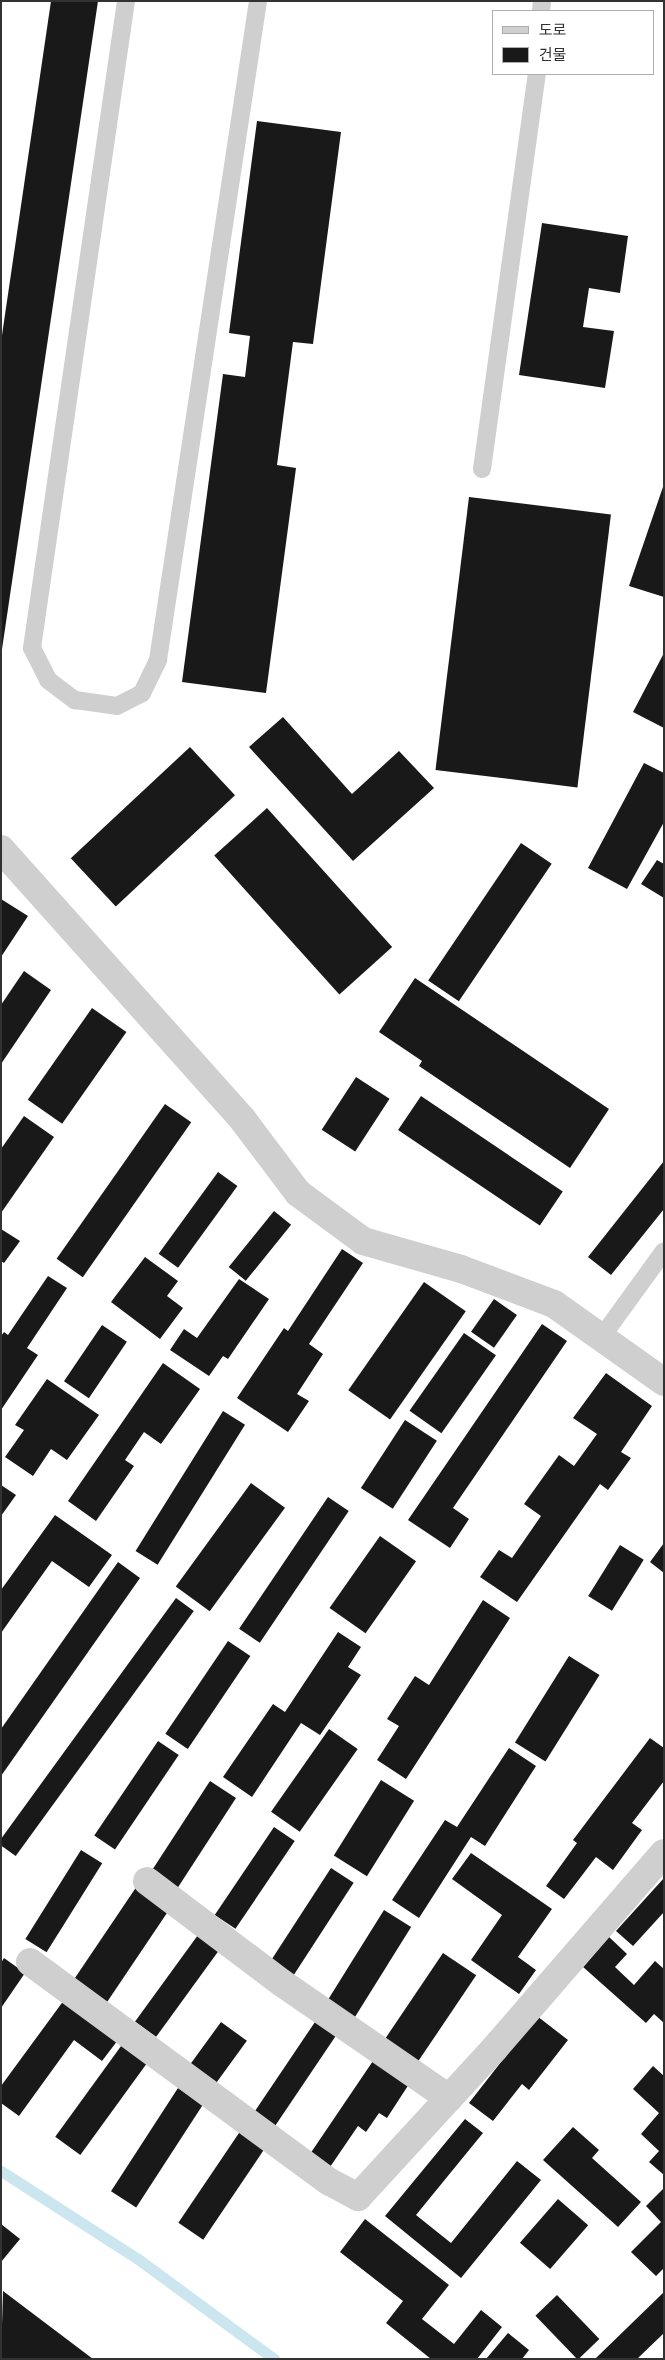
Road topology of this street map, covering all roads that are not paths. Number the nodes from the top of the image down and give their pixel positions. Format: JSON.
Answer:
{"nodes":[{"id":1,"x":126,"y":1,"type":"edge"},
{"id":2,"x":258,"y":1,"type":"edge"},
{"id":3,"x":537,"y":75,"type":"edge"},
{"id":4,"x":482,"y":469,"type":"dead end"},
{"id":5,"x":1,"y":849,"type":"edge"},
{"id":6,"x":664,"y":1251,"type":"edge"},
{"id":7,"x":601,"y":1338,"type":"junction"},
{"id":8,"x":664,"y":1382,"type":"edge"},
{"id":9,"x":664,"y":1852,"type":"edge"},
{"id":10,"x":147,"y":1881,"type":"dead end"},
{"id":11,"x":30,"y":1962,"type":"dead end"},
{"id":12,"x":449,"y":2098,"type":"junction"}],
"edges":[{"from":1,"to":2,"type":"lane"},
{"from":3,"to":4,"type":"lane"},
{"from":5,"to":7,"type":"street"},
{"from":6,"to":7,"type":"lane"},
{"from":7,"to":8,"type":"street"},
{"from":9,"to":12,"type":"street"},
{"from":10,"to":12,"type":"street"},
{"from":11,"to":12,"type":"street"}]}
